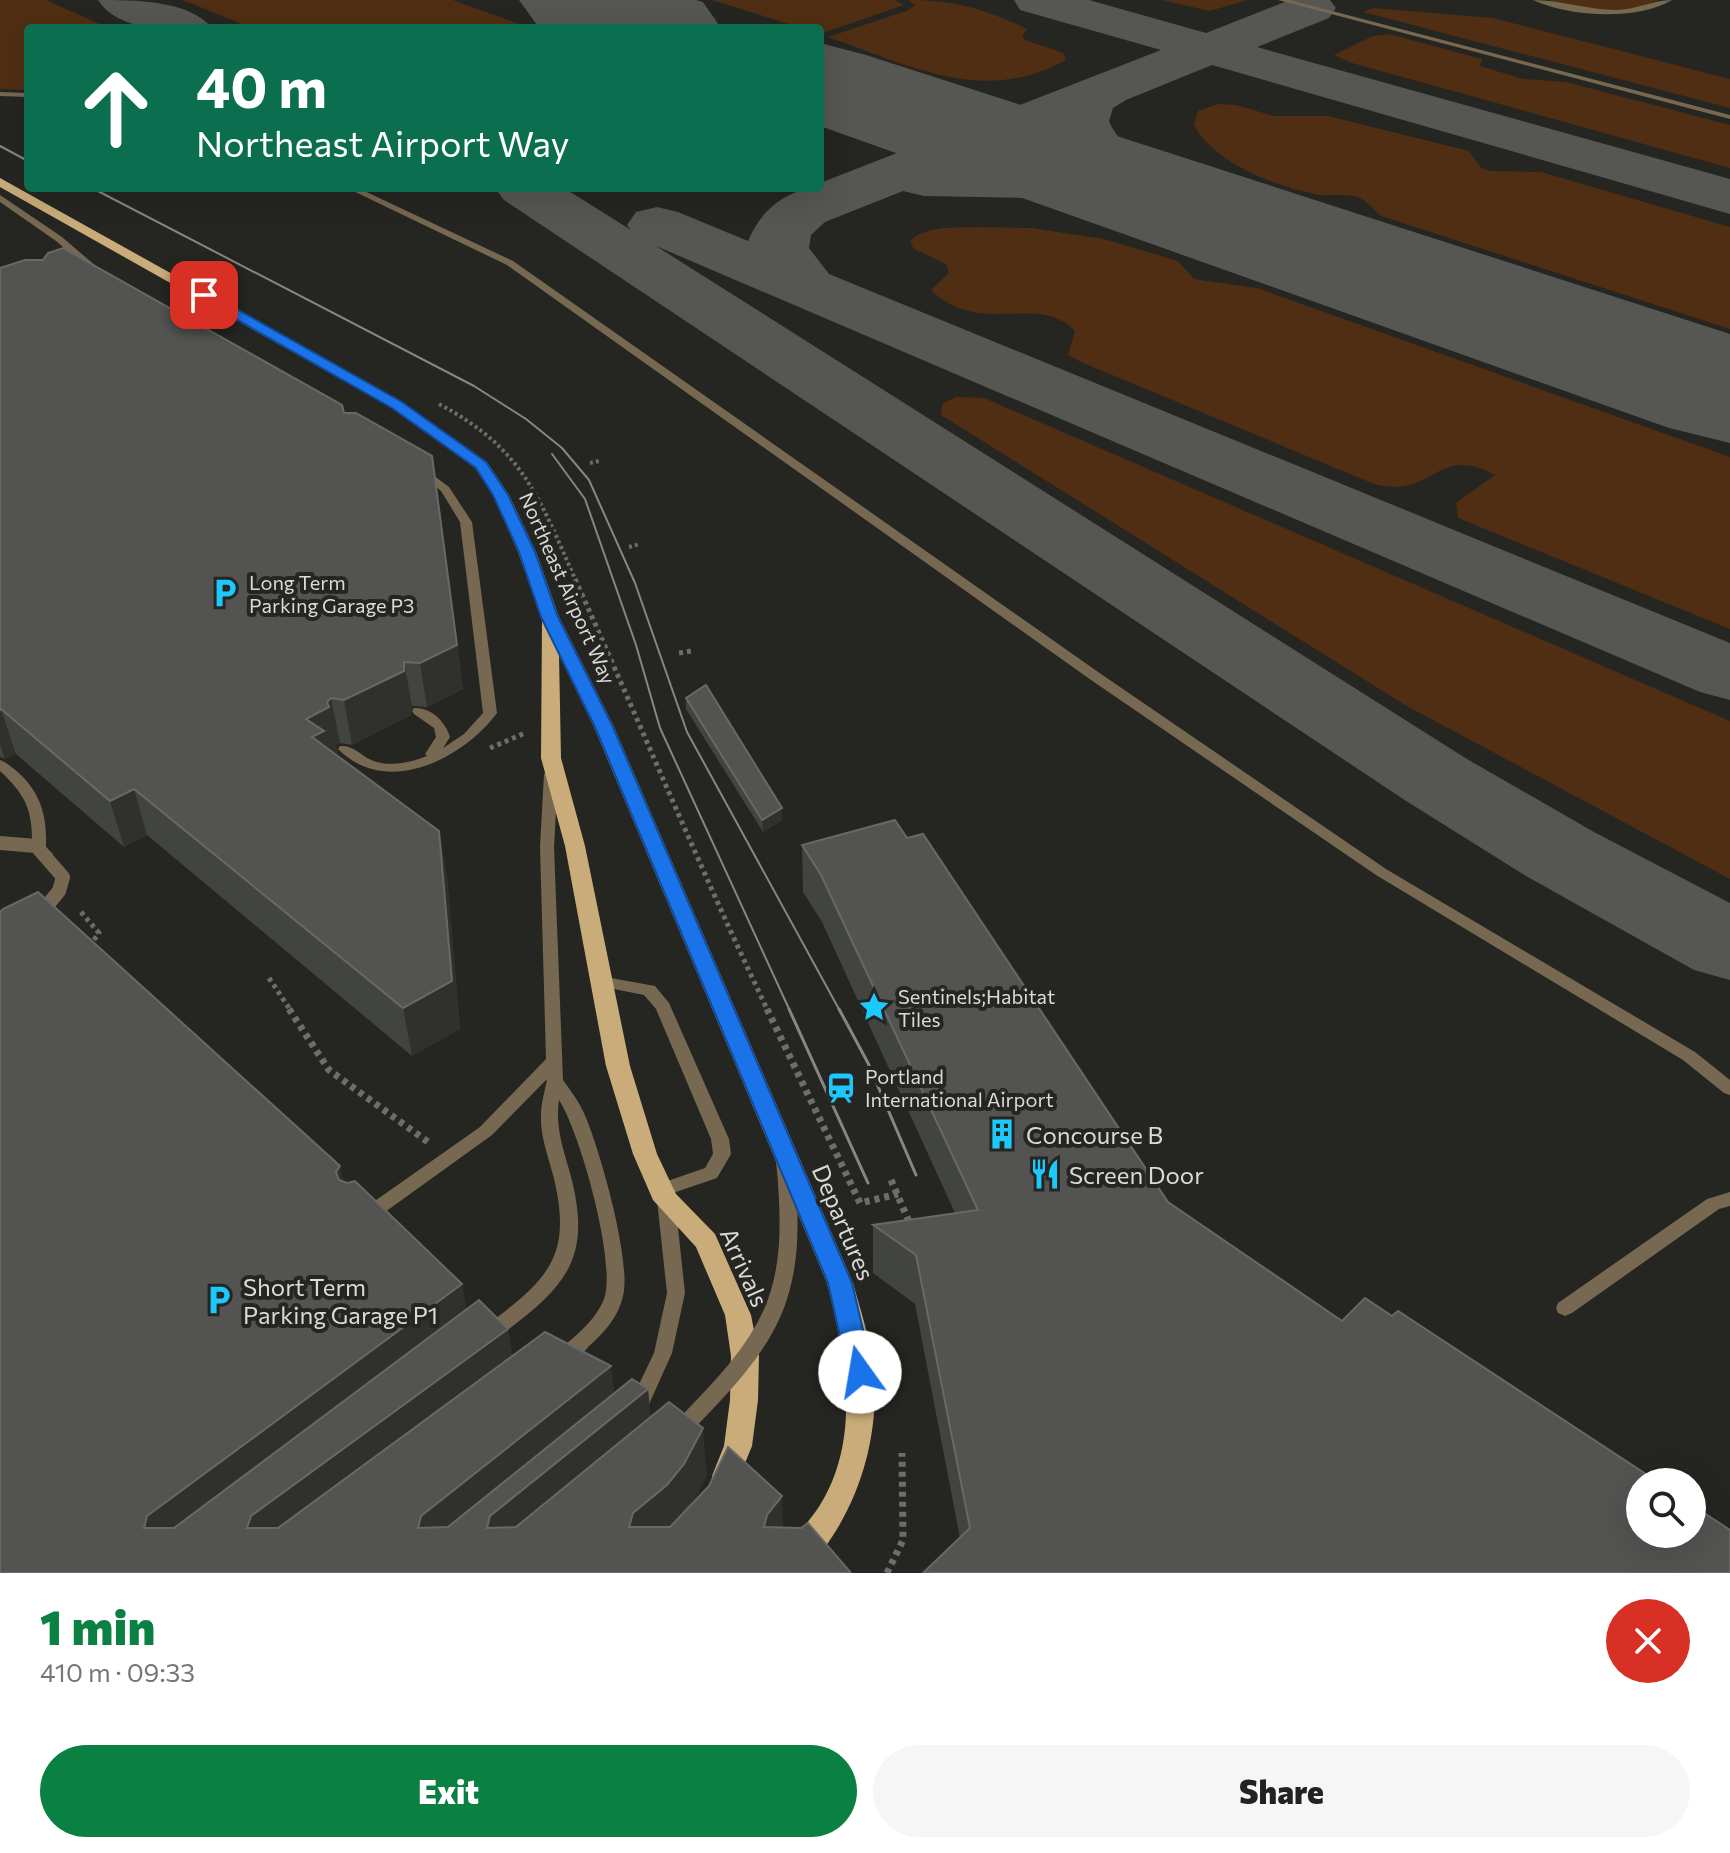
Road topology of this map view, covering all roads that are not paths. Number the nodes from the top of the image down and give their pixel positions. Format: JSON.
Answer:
{"nodes":[{"id":1,"x":1282,"y":0,"type":"edge"},
{"id":2,"x":1537,"y":0,"type":"edge"},
{"id":3,"x":1668,"y":0,"type":"edge"},
{"id":4,"x":0,"y":94,"type":"edge"},
{"id":5,"x":24,"y":95,"type":"edge"},
{"id":6,"x":1730,"y":117,"type":"edge"},
{"id":7,"x":0,"y":182,"type":"edge"},
{"id":8,"x":359,"y":192,"type":"edge"},
{"id":9,"x":0,"y":198,"type":"edge"},
{"id":10,"x":100,"y":275,"type":"edge"},
{"id":11,"x":414,"y":463,"type":"edge"},
{"id":12,"x":550,"y":617,"type":"junction"},
{"id":13,"x":419,"y":711,"type":"dead end"},
{"id":14,"x":551,"y":758,"type":"junction"},
{"id":15,"x":0,"y":764,"type":"edge"},
{"id":16,"x":2,"y":842,"type":"edge"},
{"id":17,"x":600,"y":981,"type":"junction"},
{"id":18,"x":554,"y":1072,"type":"junction"},
{"id":19,"x":1730,"y":1089,"type":"edge"},
{"id":20,"x":785,"y":1160,"type":"junction"},
{"id":21,"x":664,"y":1195,"type":"junction"},
{"id":22,"x":1730,"y":1199,"type":"edge"},
{"id":23,"x":359,"y":1222,"type":"edge"},
{"id":24,"x":1565,"y":1308,"type":"dead end"},
{"id":25,"x":471,"y":1348,"type":"edge"},
{"id":26,"x":541,"y":1374,"type":"edge"},
{"id":27,"x":626,"y":1424,"type":"edge"},
{"id":28,"x":663,"y":1444,"type":"edge"},
{"id":29,"x":715,"y":1497,"type":"edge"},
{"id":30,"x":783,"y":1573,"type":"edge"}],
"edges":[{"from":1,"to":6,"type":"lane"},
{"from":2,"to":3,"type":"lane"},
{"from":4,"to":5,"type":"lane"},
{"from":7,"to":12,"type":"main road","name":"Northeast Airport Way"},
{"from":8,"to":19,"type":"lane"},
{"from":9,"to":10,"type":"lane"},
{"from":11,"to":13,"type":"lane"},
{"from":12,"to":14,"type":"main road","name":"Arrivals"},
{"from":12,"to":20,"type":"main road","name":"Northeast Airport Way"},
{"from":14,"to":17,"type":"main road","name":"Arrivals"},
{"from":14,"to":18,"type":"lane"},
{"from":15,"to":16,"type":"lane","bridge":true},
{"from":17,"to":21,"type":"main road","name":"Arrivals"},
{"from":17,"to":21,"type":"lane"},
{"from":18,"to":23,"type":"lane"},
{"from":18,"to":25,"type":"lane"},
{"from":18,"to":26,"type":"lane"},
{"from":20,"to":28,"type":"lane","name":"Departures","bridge":true},
{"from":20,"to":30,"type":"main road","name":"Departures"},
{"from":21,"to":27,"type":"lane"},
{"from":21,"to":29,"type":"main road","name":"Arrivals"},
{"from":22,"to":24,"type":"lane"}]}
